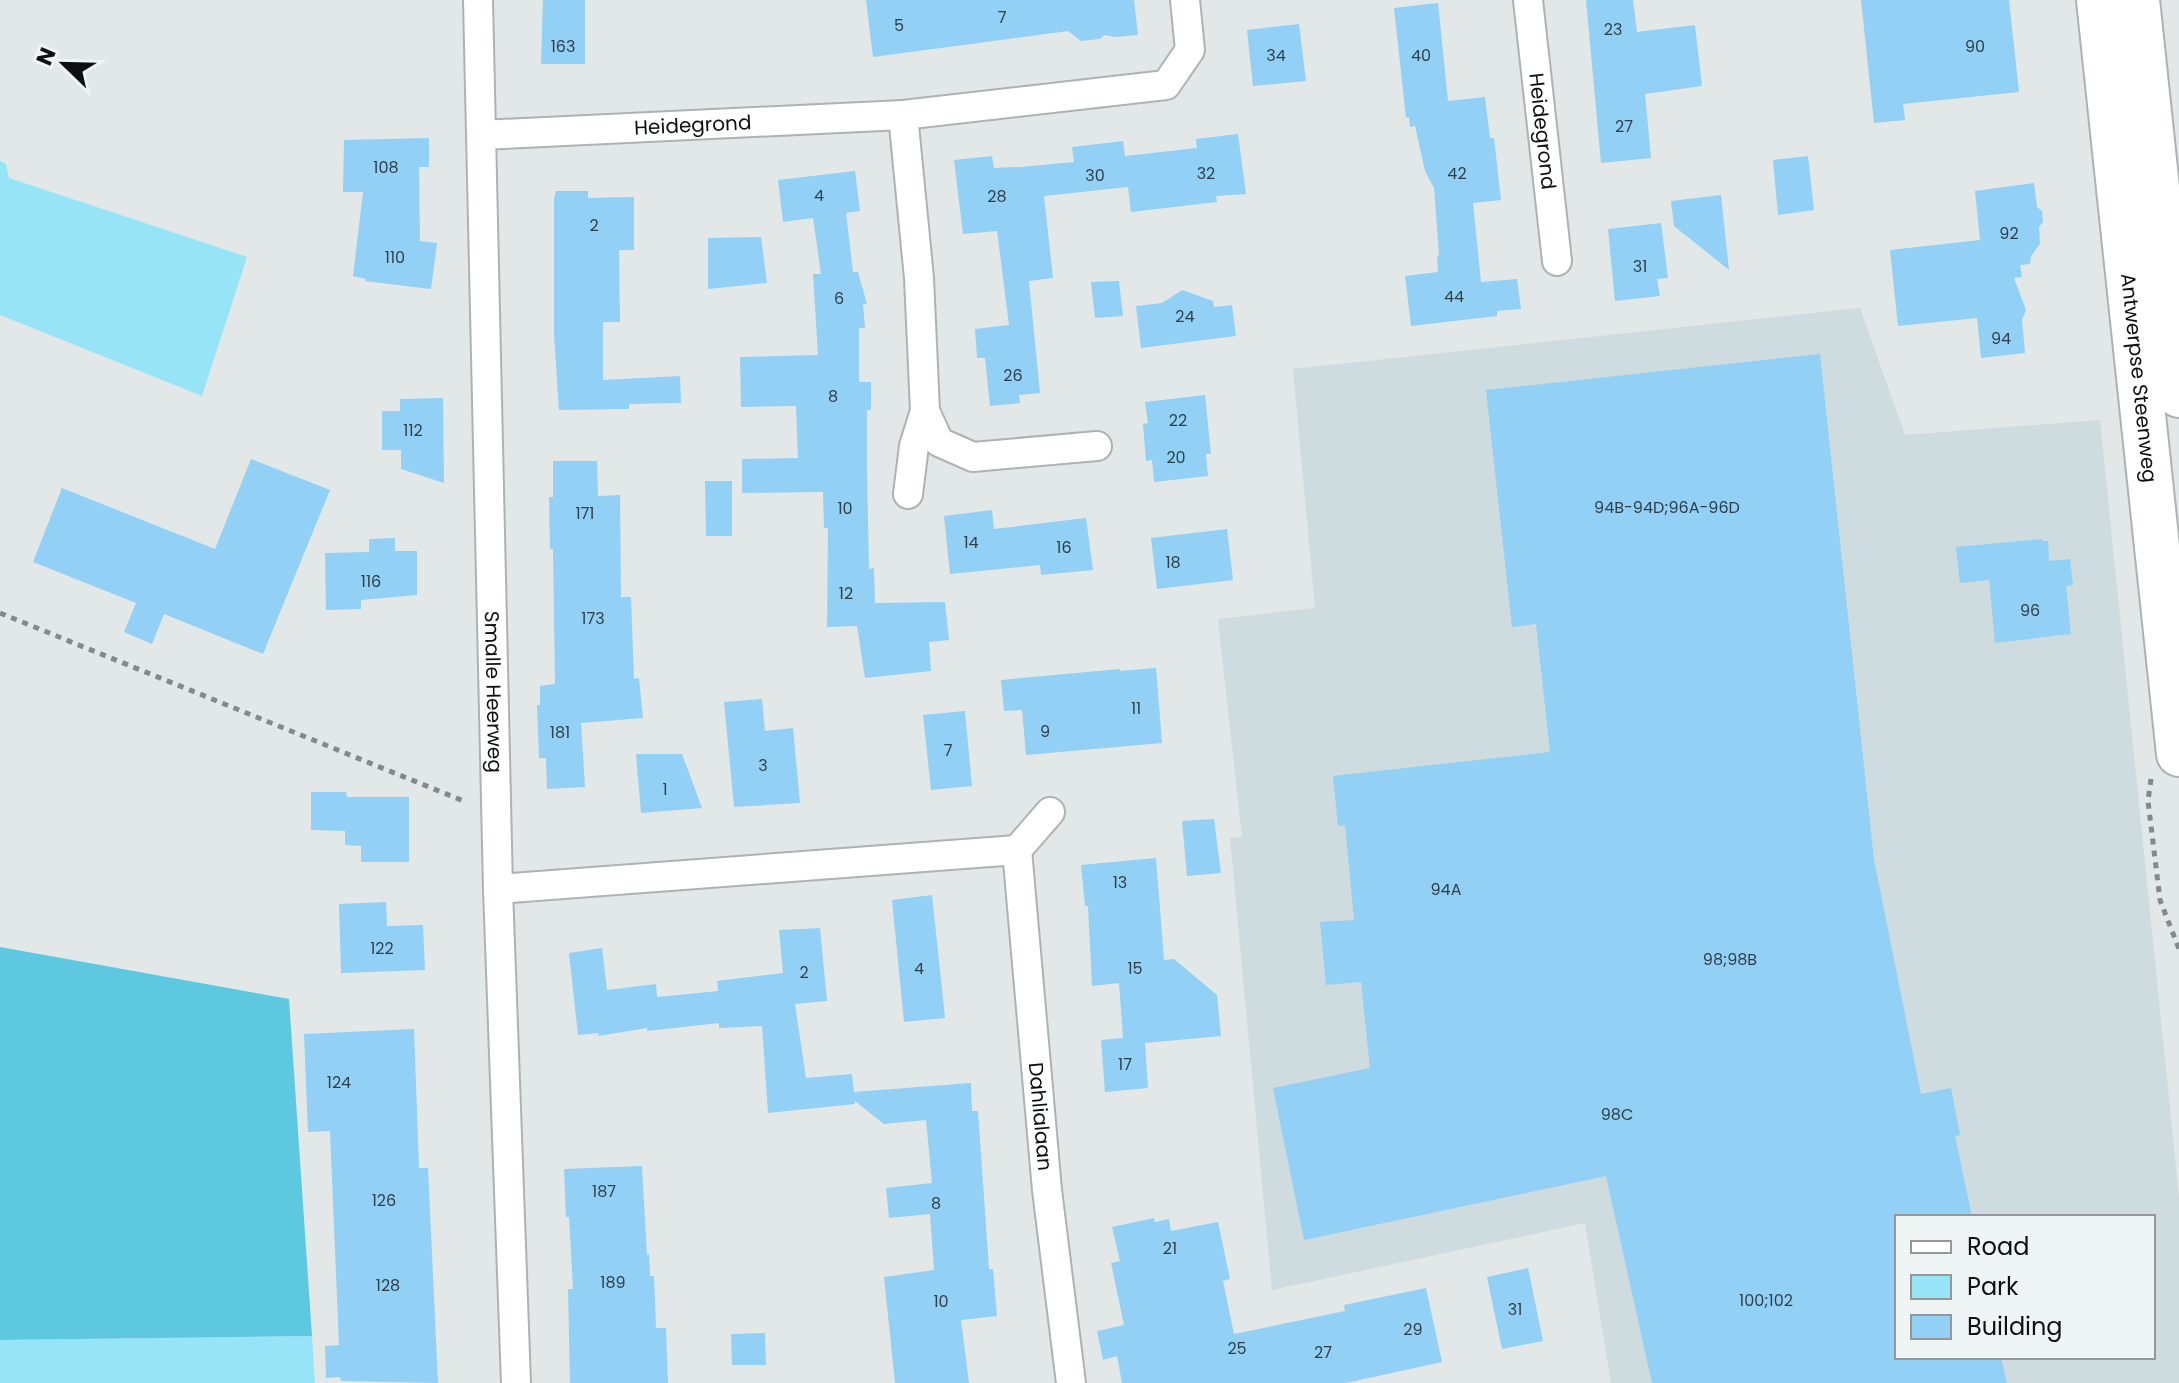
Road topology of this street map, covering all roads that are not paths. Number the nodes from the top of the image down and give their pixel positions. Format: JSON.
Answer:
{"nodes":[{"id":1,"x":478,"y":0,"type":"edge"},
{"id":2,"x":1185,"y":0,"type":"edge"},
{"id":3,"x":1528,"y":0,"type":"edge"},
{"id":4,"x":2099,"y":0,"type":"edge"},
{"id":5,"x":2137,"y":0,"type":"edge"},
{"id":6,"x":903,"y":115,"type":"junction"},
{"id":7,"x":481,"y":135,"type":"junction"},
{"id":8,"x":1557,"y":261,"type":"dead end"},
{"id":9,"x":2179,"y":395,"type":"edge"},
{"id":10,"x":925,"y":411,"type":"junction"},
{"id":11,"x":1097,"y":446,"type":"dead end"},
{"id":12,"x":908,"y":494,"type":"dead end"},
{"id":13,"x":2165,"y":762,"type":"edge"},
{"id":14,"x":1050,"y":812,"type":"dead end"},
{"id":15,"x":1017,"y":850,"type":"junction"},
{"id":16,"x":498,"y":889,"type":"junction"},
{"id":17,"x":516,"y":1383,"type":"edge"},
{"id":18,"x":1071,"y":1383,"type":"edge"}],
"edges":[{"from":1,"to":7,"type":"street","name":"Smalle Heerweg"},
{"from":2,"to":6,"type":"street","name":"Heidegrond"},
{"from":3,"to":8,"type":"street","name":"Heidegrond"},
{"from":4,"to":13,"type":"main road","name":"Antwerpse Steenweg"},
{"from":5,"to":9,"type":"main road","name":"Antwerpse Steenweg"},
{"from":6,"to":7,"type":"street","name":"Heidegrond"},
{"from":6,"to":10,"type":"street"},
{"from":7,"to":16,"type":"street","name":"Smalle Heerweg"},
{"from":10,"to":11,"type":"street"},
{"from":10,"to":12,"type":"street"},
{"from":14,"to":15,"type":"street"},
{"from":15,"to":16,"type":"street"},
{"from":15,"to":18,"type":"street","name":"Dahlialaan"},
{"from":16,"to":17,"type":"street","name":"Smalle Heerweg"}]}
